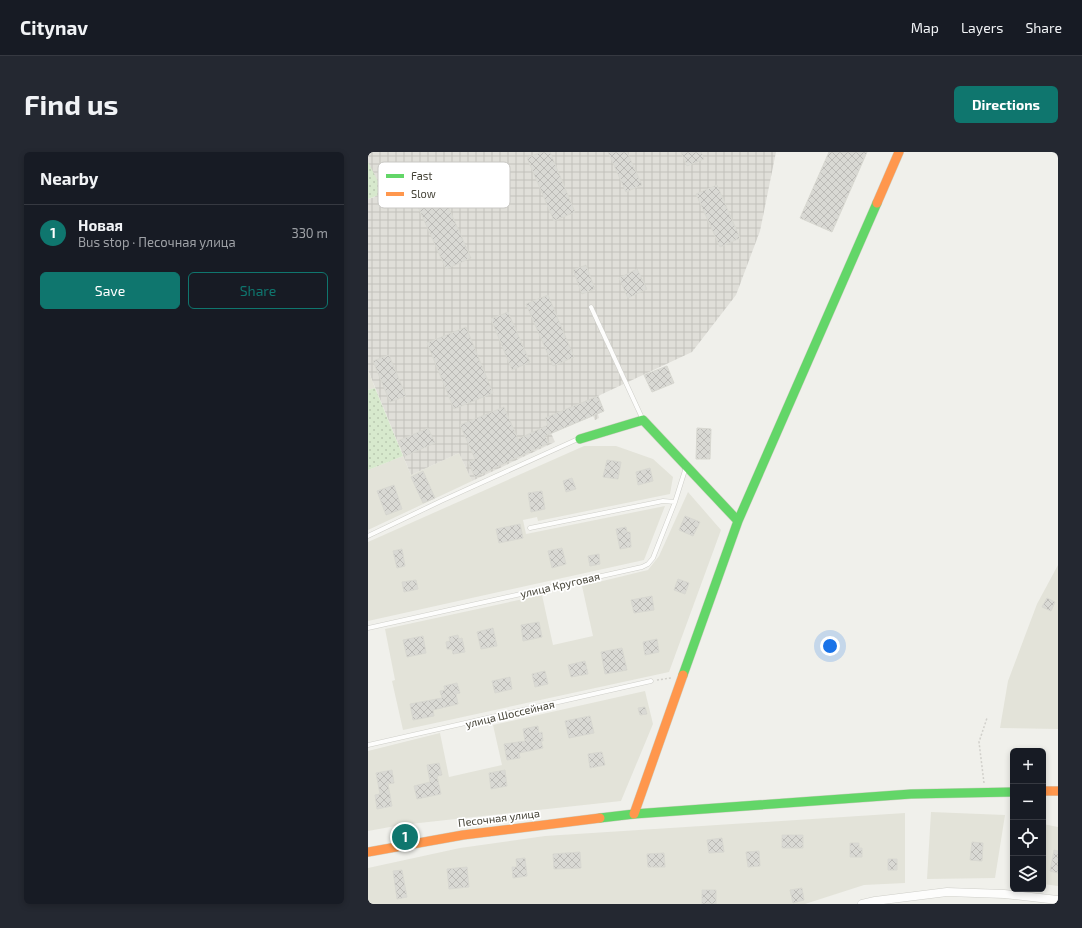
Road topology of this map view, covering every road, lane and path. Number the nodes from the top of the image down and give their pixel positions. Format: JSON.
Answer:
{"nodes":[{"id":1,"x":899,"y":152,"type":"edge"},
{"id":2,"x":591,"y":308,"type":"dead end"},
{"id":3,"x":643,"y":420,"type":"junction"},
{"id":4,"x":580,"y":439,"type":"joint"},
{"id":5,"x":686,"y":466,"type":"junction"},
{"id":6,"x":674,"y":502,"type":"junction"},
{"id":7,"x":738,"y":521,"type":"junction"},
{"id":8,"x":530,"y":528,"type":"dead end"},
{"id":9,"x":368,"y":536,"type":"edge"},
{"id":10,"x":368,"y":628,"type":"edge"},
{"id":11,"x":683,"y":676,"type":"junction"},
{"id":12,"x":651,"y":681,"type":"joint"},
{"id":13,"x":987,"y":718,"type":"dead end"},
{"id":14,"x":368,"y":746,"type":"edge"},
{"id":15,"x":1046,"y":791,"type":"edge"},
{"id":16,"x":1058,"y":791,"type":"edge"},
{"id":17,"x":986,"y":792,"type":"junction"},
{"id":18,"x":1010,"y":792,"type":"edge"},
{"id":19,"x":634,"y":814,"type":"junction"},
{"id":20,"x":368,"y":852,"type":"edge"},
{"id":21,"x":1058,"y":900,"type":"edge"},
{"id":22,"x":862,"y":904,"type":"edge"}],
"edges":[{"from":1,"to":7,"type":"street"},
{"from":2,"to":3,"type":"lane"},
{"from":3,"to":4,"type":"street"},
{"from":3,"to":5,"type":"street"},
{"from":4,"to":9,"type":"lane"},
{"from":5,"to":6,"type":"lane","name":"улица Круговая"},
{"from":5,"to":7,"type":"street"},
{"from":6,"to":8,"type":"lane"},
{"from":6,"to":10,"type":"lane","name":"улица Круговая"},
{"from":7,"to":11,"type":"street"},
{"from":11,"to":12,"type":"path"},
{"from":11,"to":19,"type":"street"},
{"from":12,"to":14,"type":"lane","name":"улица Шоссейная"},
{"from":13,"to":17,"type":"path"},
{"from":15,"to":16,"type":"street"},
{"from":17,"to":18,"type":"street","name":"Песочная улица"},
{"from":17,"to":19,"type":"street","name":"Песочная улица"},
{"from":19,"to":20,"type":"street","name":"Песочная улица"},
{"from":21,"to":22,"type":"street"}]}
